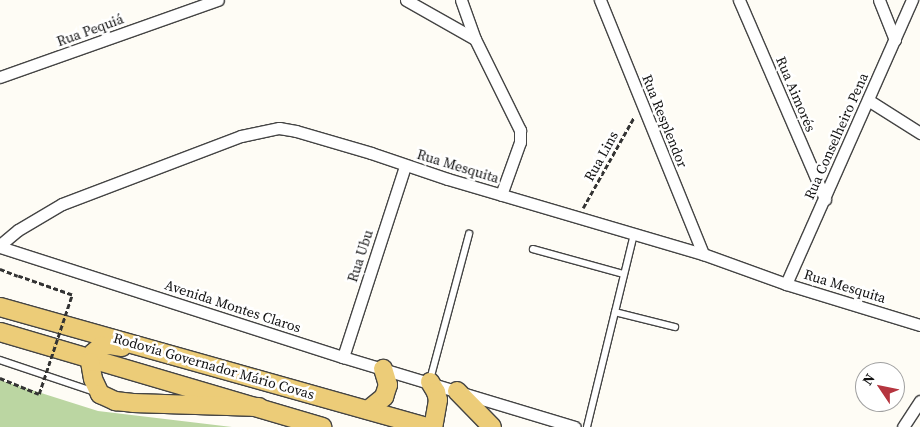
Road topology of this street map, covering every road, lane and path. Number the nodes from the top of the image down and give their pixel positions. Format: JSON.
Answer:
{"nodes":[{"id":1,"x":218,"y":0,"type":"edge"},
{"id":2,"x":406,"y":0,"type":"edge"},
{"id":3,"x":461,"y":0,"type":"edge"},
{"id":4,"x":600,"y":0,"type":"edge"},
{"id":5,"x":739,"y":0,"type":"edge"},
{"id":6,"x":879,"y":0,"type":"edge"},
{"id":7,"x":912,"y":0,"type":"edge"},
{"id":8,"x":475,"y":39,"type":"junction"},
{"id":9,"x":895,"y":40,"type":"junction"},
{"id":10,"x":0,"y":77,"type":"edge"},
{"id":11,"x":868,"y":100,"type":"junction"},
{"id":12,"x":641,"y":104,"type":"junction"},
{"id":13,"x":920,"y":133,"type":"edge"},
{"id":14,"x":405,"y":166,"type":"junction"},
{"id":15,"x":501,"y":195,"type":"junction"},
{"id":16,"x":825,"y":199,"type":"junction"},
{"id":17,"x":578,"y":218,"type":"junction"},
{"id":18,"x":469,"y":234,"type":"dead end"},
{"id":19,"x":634,"y":234,"type":"junction"},
{"id":20,"x":0,"y":246,"type":"edge"},
{"id":21,"x":533,"y":249,"type":"dead end"},
{"id":22,"x":703,"y":254,"type":"junction"},
{"id":23,"x":0,"y":269,"type":"edge"},
{"id":24,"x":624,"y":274,"type":"junction"},
{"id":25,"x":786,"y":284,"type":"junction"},
{"id":26,"x":0,"y":307,"type":"edge"},
{"id":27,"x":615,"y":312,"type":"junction"},
{"id":28,"x":920,"y":325,"type":"edge"},
{"id":29,"x":675,"y":327,"type":"dead end"},
{"id":30,"x":0,"y":332,"type":"edge"},
{"id":31,"x":343,"y":356,"type":"junction"},
{"id":32,"x":91,"y":357,"type":"junction"},
{"id":33,"x":0,"y":360,"type":"edge"},
{"id":34,"x":383,"y":369,"type":"junction"},
{"id":35,"x":230,"y":370,"type":"junction"},
{"id":36,"x":0,"y":378,"type":"edge"},
{"id":37,"x":430,"y":382,"type":"junction"},
{"id":38,"x":457,"y":391,"type":"junction"},
{"id":39,"x":100,"y":394,"type":"junction"},
{"id":40,"x":920,"y":401,"type":"edge"},
{"id":41,"x":259,"y":407,"type":"junction"},
{"id":42,"x":368,"y":410,"type":"junction"},
{"id":43,"x":322,"y":427,"type":"edge"},
{"id":44,"x":427,"y":427,"type":"edge"},
{"id":45,"x":433,"y":427,"type":"edge"},
{"id":46,"x":492,"y":427,"type":"edge"},
{"id":47,"x":575,"y":427,"type":"edge"},
{"id":48,"x":587,"y":427,"type":"edge"},
{"id":49,"x":902,"y":427,"type":"edge"}],
"edges":[{"from":1,"to":10,"type":"street","name":"Rua Pequiá"},
{"from":2,"to":8,"type":"street"},
{"from":3,"to":8,"type":"street"},
{"from":4,"to":12,"type":"street","name":"Rua Resplendor"},
{"from":5,"to":16,"type":"street","name":"Rua Aimorés"},
{"from":6,"to":9,"type":"street"},
{"from":7,"to":9,"type":"street","name":"Rua Conselheiro Pena"},
{"from":8,"to":15,"type":"street"},
{"from":9,"to":11,"type":"street","name":"Rua Conselheiro Pena"},
{"from":11,"to":13,"type":"street"},
{"from":11,"to":16,"type":"street","name":"Rua Conselheiro Pena"},
{"from":12,"to":17,"type":"path","name":"Rua Lins"},
{"from":12,"to":22,"type":"street","name":"Rua Resplendor"},
{"from":14,"to":15,"type":"street","name":"Rua Mesquita"},
{"from":14,"to":20,"type":"street","name":"Rua Mesquita"},
{"from":14,"to":31,"type":"street","name":"Rua Ubu"},
{"from":15,"to":17,"type":"street","name":"Rua Mesquita"},
{"from":16,"to":25,"type":"street","name":"Rua Conselheiro Pena"},
{"from":17,"to":19,"type":"street","name":"Rua Mesquita"},
{"from":18,"to":37,"type":"lane"},
{"from":19,"to":22,"type":"street","name":"Rua Mesquita"},
{"from":19,"to":24,"type":"lane"},
{"from":20,"to":31,"type":"street","name":"Avenida Montes Claros"},
{"from":21,"to":24,"type":"lane"},
{"from":22,"to":25,"type":"street","name":"Rua Mesquita"},
{"from":23,"to":36,"type":"path","bridge":true},
{"from":24,"to":27,"type":"lane"},
{"from":25,"to":28,"type":"street","name":"Rua Mesquita"},
{"from":26,"to":35,"type":"main road","name":"Rodovia Governador Mário Covas"},
{"from":27,"to":29,"type":"lane"},
{"from":27,"to":48,"type":"lane"},
{"from":30,"to":32,"type":"main road","name":"Rodovia Governador Mário Covas"},
{"from":31,"to":34,"type":"street","name":"Avenida Montes Claros"},
{"from":32,"to":35,"type":"main road"},
{"from":32,"to":39,"type":"main road"},
{"from":32,"to":41,"type":"main road","name":"Rodovia Governador Mário Covas"},
{"from":33,"to":39,"type":"lane"},
{"from":34,"to":37,"type":"street","name":"Avenida Montes Claros"},
{"from":34,"to":42,"type":"main road"},
{"from":35,"to":42,"type":"main road","name":"Rodovia Governador Mário Covas"},
{"from":37,"to":38,"type":"street","name":"Avenida Montes Claros"},
{"from":37,"to":45,"type":"main road"},
{"from":38,"to":46,"type":"main road"},
{"from":38,"to":47,"type":"street","name":"Avenida Montes Claros"},
{"from":39,"to":41,"type":"main road"},
{"from":40,"to":49,"type":"street"},
{"from":41,"to":43,"type":"main road","name":"Rodovia Governador Mário Covas"},
{"from":42,"to":44,"type":"main road","name":"Rodovia Governador Mário Covas"}]}
